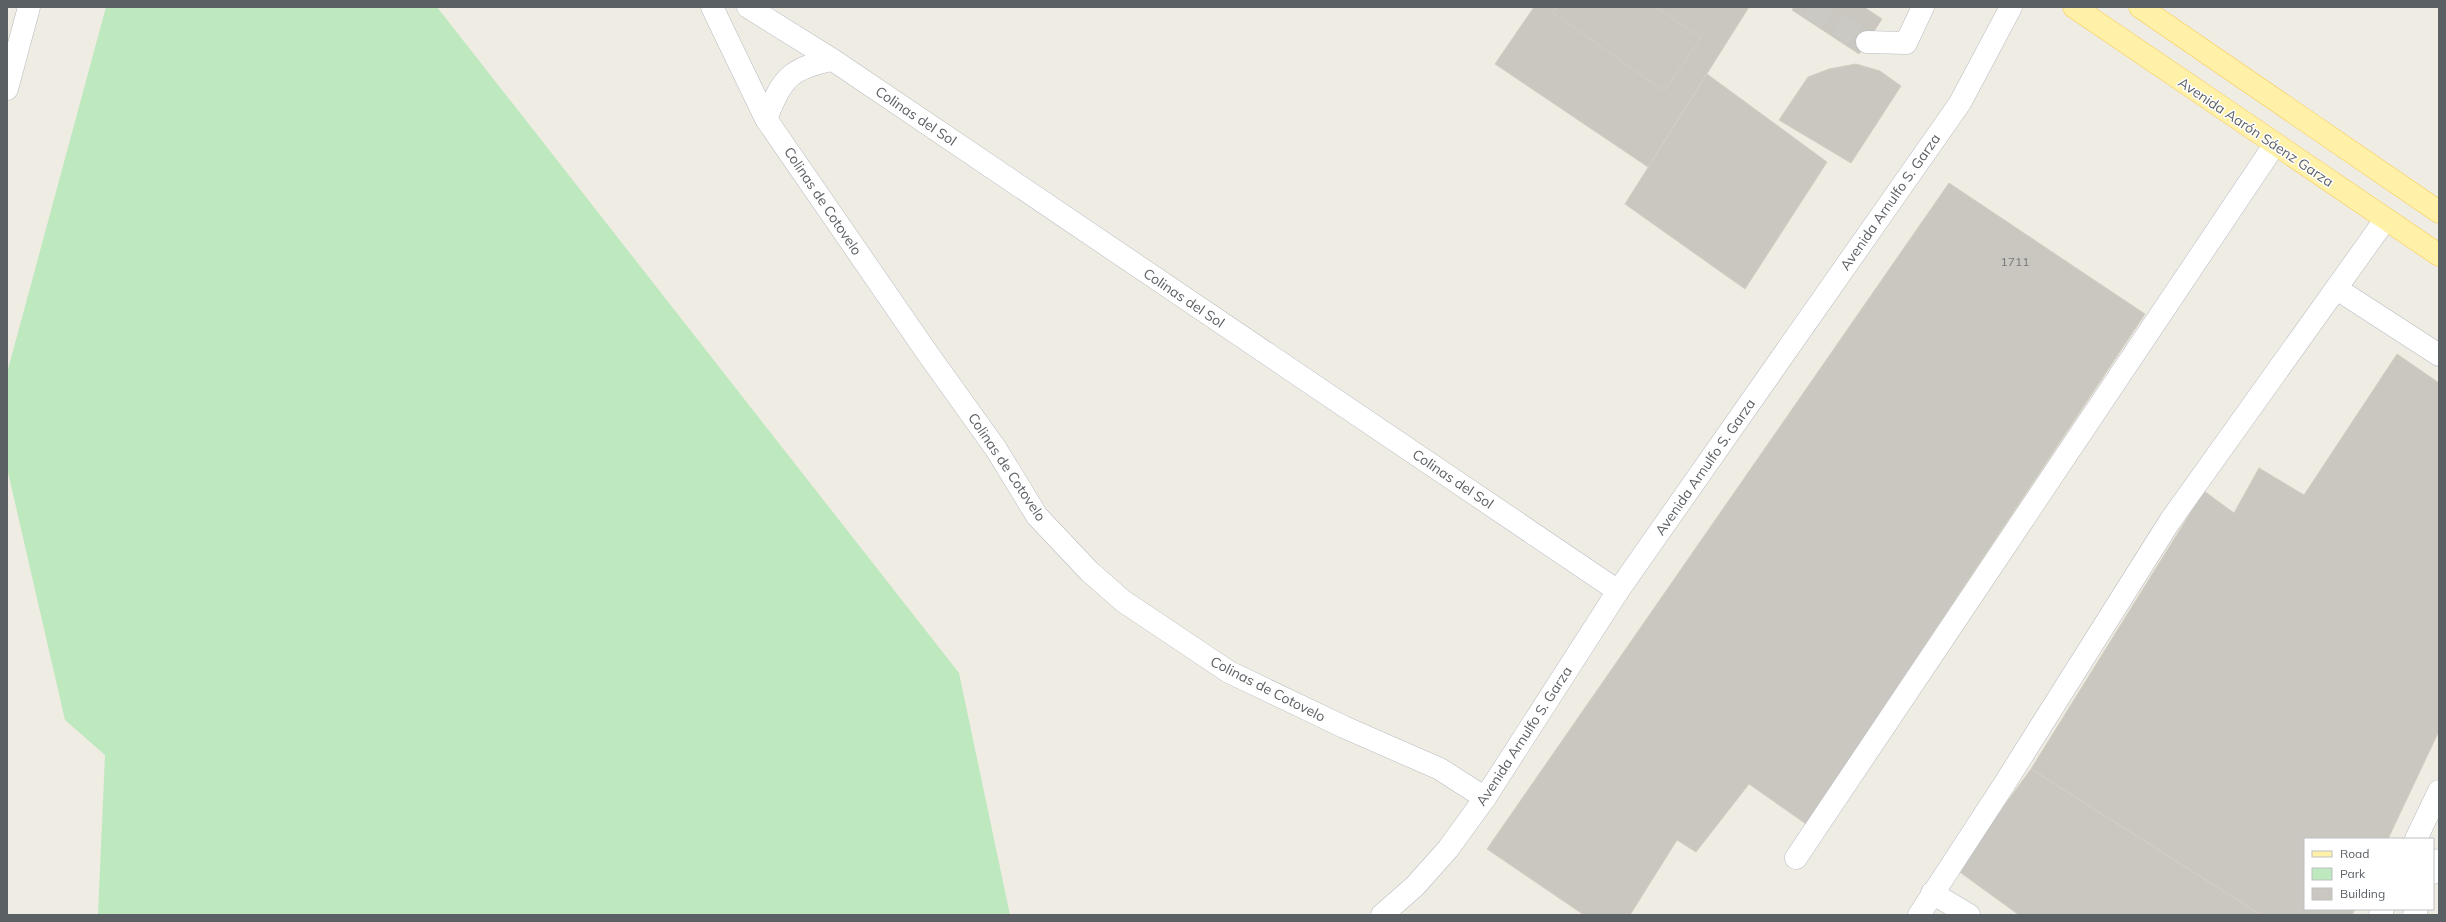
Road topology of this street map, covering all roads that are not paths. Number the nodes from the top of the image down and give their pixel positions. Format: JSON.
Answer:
{"nodes":[{"id":1,"x":29,"y":7,"type":"edge"},
{"id":2,"x":712,"y":7,"type":"edge"},
{"id":3,"x":748,"y":7,"type":"edge"},
{"id":4,"x":1923,"y":7,"type":"edge"},
{"id":5,"x":2011,"y":7,"type":"edge"},
{"id":6,"x":2074,"y":7,"type":"edge"},
{"id":7,"x":2140,"y":7,"type":"edge"},
{"id":8,"x":1866,"y":42,"type":"tunnel mouth"},
{"id":9,"x":833,"y":60,"type":"junction"},
{"id":10,"x":7,"y":89,"type":"edge"},
{"id":11,"x":766,"y":119,"type":"junction"},
{"id":12,"x":2275,"y":144,"type":"junction"},
{"id":13,"x":2439,"y":212,"type":"edge"},
{"id":14,"x":2385,"y":220,"type":"junction"},
{"id":15,"x":2439,"y":256,"type":"edge"},
{"id":16,"x":2337,"y":289,"type":"junction"},
{"id":17,"x":2439,"y":355,"type":"edge"},
{"id":18,"x":1618,"y":591,"type":"junction"},
{"id":19,"x":2439,"y":791,"type":"edge"},
{"id":20,"x":1484,"y":798,"type":"junction"},
{"id":21,"x":2416,"y":838,"type":"edge"},
{"id":22,"x":1796,"y":858,"type":"dead end"},
{"id":23,"x":2439,"y":860,"type":"edge"},
{"id":24,"x":2434,"y":871,"type":"edge"},
{"id":25,"x":1932,"y":893,"type":"junction"},
{"id":26,"x":1382,"y":915,"type":"edge"},
{"id":27,"x":1919,"y":915,"type":"edge"},
{"id":28,"x":1969,"y":915,"type":"edge"}],
"edges":[{"from":1,"to":10,"type":"street"},
{"from":2,"to":11,"type":"street","name":"Colinas de Cotovelo"},
{"from":3,"to":9,"type":"street","name":"Colinas del Sol"},
{"from":4,"to":8,"type":"street"},
{"from":5,"to":18,"type":"street","name":"Avenida Arnulfo S. Garza"},
{"from":6,"to":12,"type":"main road","name":"Avenida Aarón Sáenz Garza"},
{"from":7,"to":13,"type":"main road"},
{"from":9,"to":11,"type":"street"},
{"from":9,"to":18,"type":"street","name":"Colinas del Sol"},
{"from":11,"to":20,"type":"street","name":"Colinas de Cotovelo"},
{"from":12,"to":14,"type":"main road","name":"Avenida Aarón Sáenz Garza"},
{"from":12,"to":22,"type":"street"},
{"from":14,"to":15,"type":"main road","name":"Avenida Aarón Sáenz Garza"},
{"from":14,"to":16,"type":"street"},
{"from":16,"to":17,"type":"street"},
{"from":16,"to":25,"type":"street"},
{"from":18,"to":20,"type":"street","name":"Avenida Arnulfo S. Garza"},
{"from":19,"to":21,"type":"street"},
{"from":20,"to":26,"type":"street","name":"Avenida Arnulfo S. Garza"},
{"from":23,"to":24,"type":"street"},
{"from":25,"to":27,"type":"street"},
{"from":25,"to":28,"type":"street"}]}
